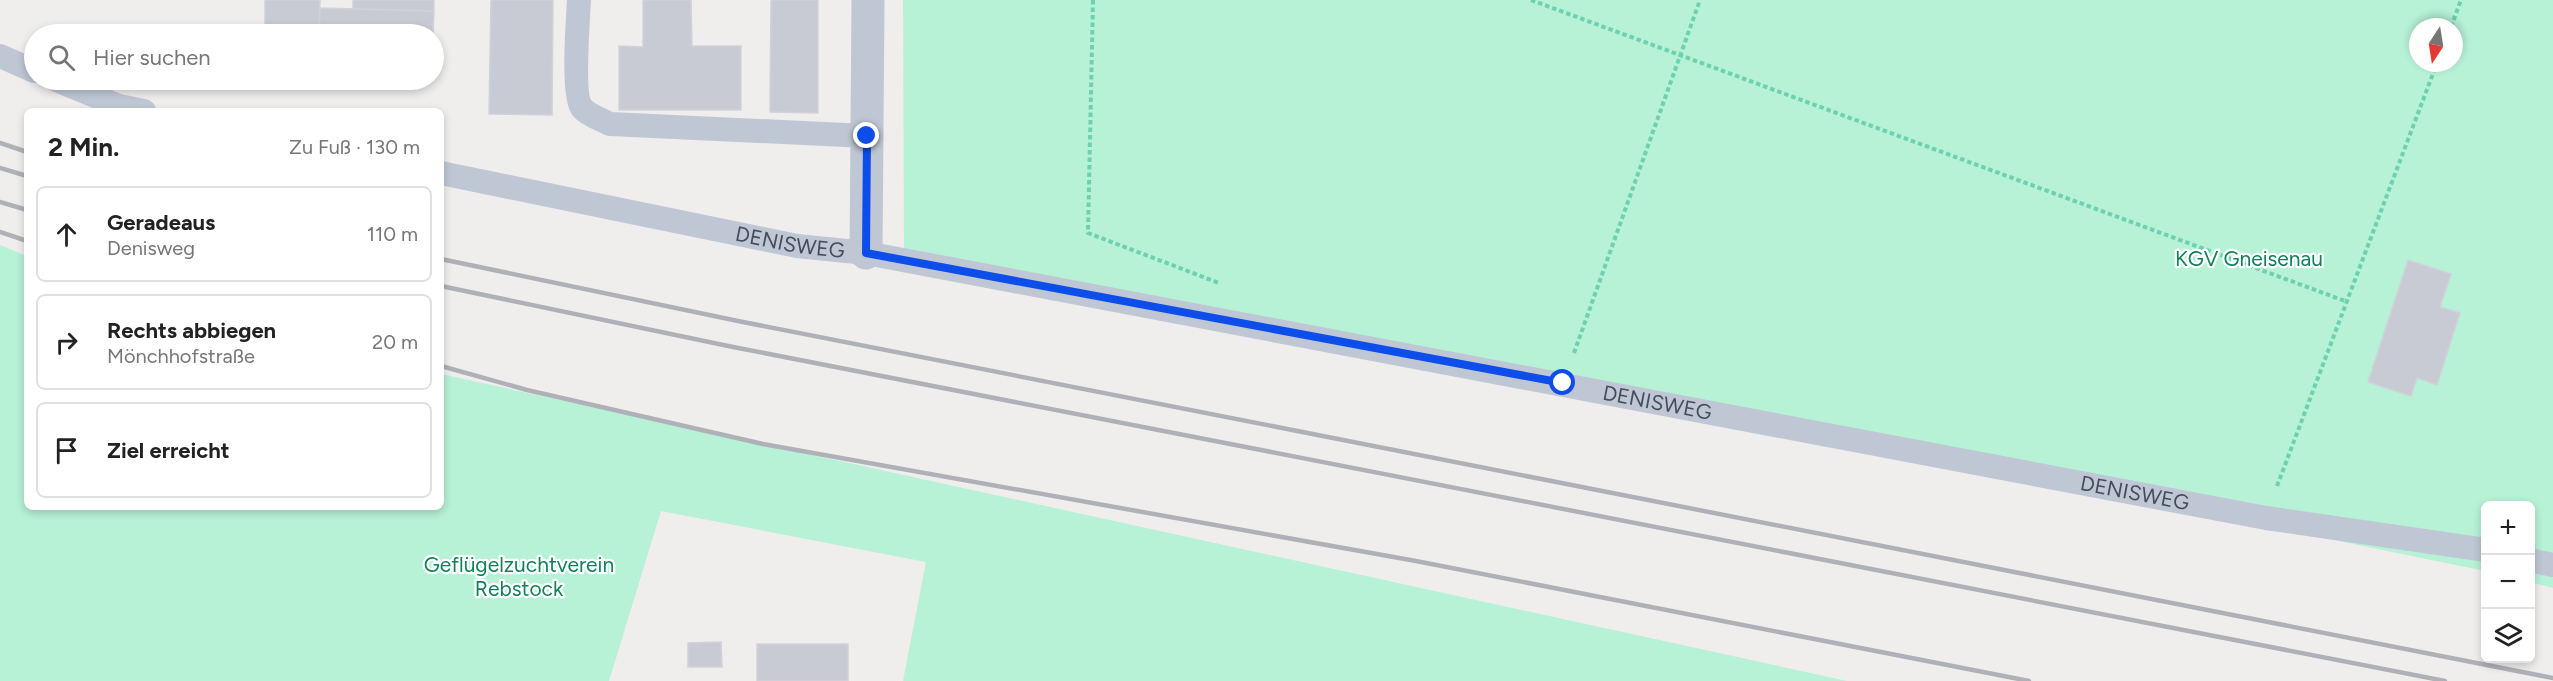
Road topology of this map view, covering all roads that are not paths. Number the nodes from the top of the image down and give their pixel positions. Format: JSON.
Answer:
{"nodes":[{"id":1,"x":579,"y":0,"type":"edge"},
{"id":2,"x":868,"y":0,"type":"edge"},
{"id":3,"x":0,"y":56,"type":"edge"},
{"id":4,"x":24,"y":67,"type":"edge"},
{"id":5,"x":80,"y":90,"type":"edge"},
{"id":6,"x":129,"y":108,"type":"edge"},
{"id":7,"x":867,"y":136,"type":"junction"},
{"id":8,"x":444,"y":173,"type":"edge"},
{"id":9,"x":866,"y":253,"type":"junction"},
{"id":10,"x":2481,"y":549,"type":"edge"},
{"id":11,"x":2535,"y":561,"type":"edge"},
{"id":12,"x":2553,"y":565,"type":"edge"}],
"edges":[{"from":1,"to":7,"type":"lane"},
{"from":2,"to":7,"type":"street"},
{"from":3,"to":4,"type":"lane"},
{"from":5,"to":6,"type":"lane"},
{"from":7,"to":9,"type":"street"},
{"from":8,"to":9,"type":"lane","name":"DENISWEG"},
{"from":9,"to":10,"type":"lane","name":"DENISWEG"},
{"from":11,"to":12,"type":"lane"}]}
